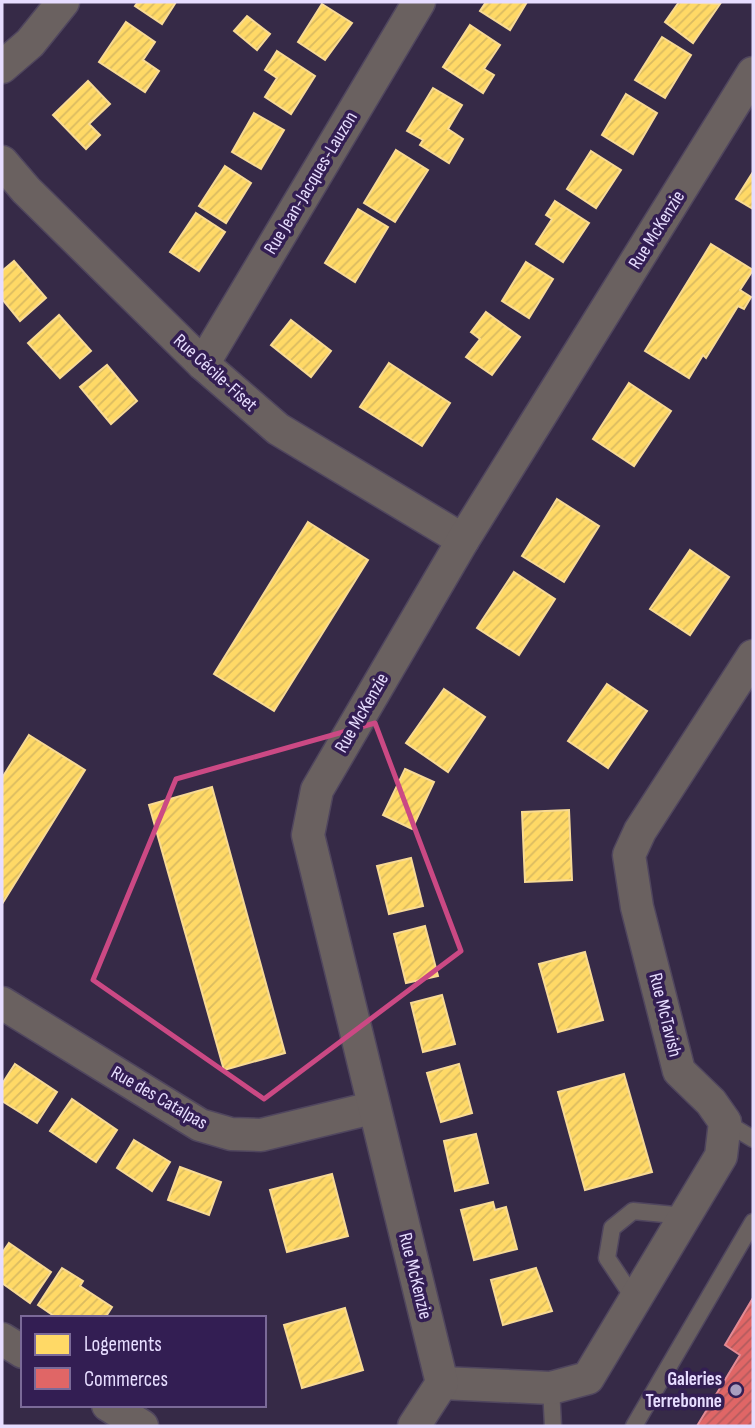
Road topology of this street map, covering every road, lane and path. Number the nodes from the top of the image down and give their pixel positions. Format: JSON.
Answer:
{"nodes":[{"id":1,"x":63,"y":2,"type":"edge"},
{"id":2,"x":419,"y":2,"type":"edge"},
{"id":3,"x":2,"y":67,"type":"edge"},
{"id":4,"x":753,"y":73,"type":"edge"},
{"id":5,"x":2,"y":162,"type":"edge"},
{"id":6,"x":203,"y":364,"type":"junction"},
{"id":7,"x":463,"y":540,"type":"junction"},
{"id":8,"x":753,"y":656,"type":"edge"},
{"id":9,"x":2,"y":1003,"type":"edge"},
{"id":10,"x":372,"y":1108,"type":"junction"},
{"id":11,"x":725,"y":1122,"type":"junction"},
{"id":12,"x":753,"y":1139,"type":"edge"},
{"id":13,"x":685,"y":1216,"type":"junction"},
{"id":14,"x":753,"y":1222,"type":"edge"},
{"id":15,"x":635,"y":1300,"type":"junction"},
{"id":16,"x":2,"y":1339,"type":"edge"},
{"id":17,"x":21,"y":1351,"type":"edge"},
{"id":18,"x":442,"y":1383,"type":"junction"},
{"id":19,"x":551,"y":1388,"type":"junction"},
{"id":20,"x":111,"y":1407,"type":"edge"},
{"id":21,"x":142,"y":1426,"type":"edge"},
{"id":22,"x":414,"y":1426,"type":"edge"},
{"id":23,"x":553,"y":1426,"type":"edge"},
{"id":24,"x":634,"y":1426,"type":"edge"}],
"edges":[{"from":1,"to":3,"type":"street"},
{"from":2,"to":6,"type":"street","name":"Rue Jean-Jacques-Lauzon"},
{"from":4,"to":7,"type":"street","name":"Rue McKenzie"},
{"from":5,"to":6,"type":"street","name":"Rue Cécile-Fiset"},
{"from":6,"to":7,"type":"street","name":"Rue Cécile-Fiset"},
{"from":7,"to":10,"type":"street","name":"Rue McKenzie"},
{"from":8,"to":11,"type":"street","name":"Rue McTavish"},
{"from":9,"to":10,"type":"street","name":"Rue des Catalpas"},
{"from":10,"to":18,"type":"street","name":"Rue McKenzie"},
{"from":11,"to":12,"type":"lane"},
{"from":11,"to":13,"type":"street"},
{"from":13,"to":15,"type":"street"},
{"from":13,"to":15,"type":"lane"},
{"from":14,"to":24,"type":"lane"},
{"from":15,"to":19,"type":"street"},
{"from":16,"to":17,"type":"street"},
{"from":18,"to":19,"type":"street"},
{"from":18,"to":22,"type":"street"},
{"from":19,"to":23,"type":"lane"},
{"from":20,"to":21,"type":"street"}]}
